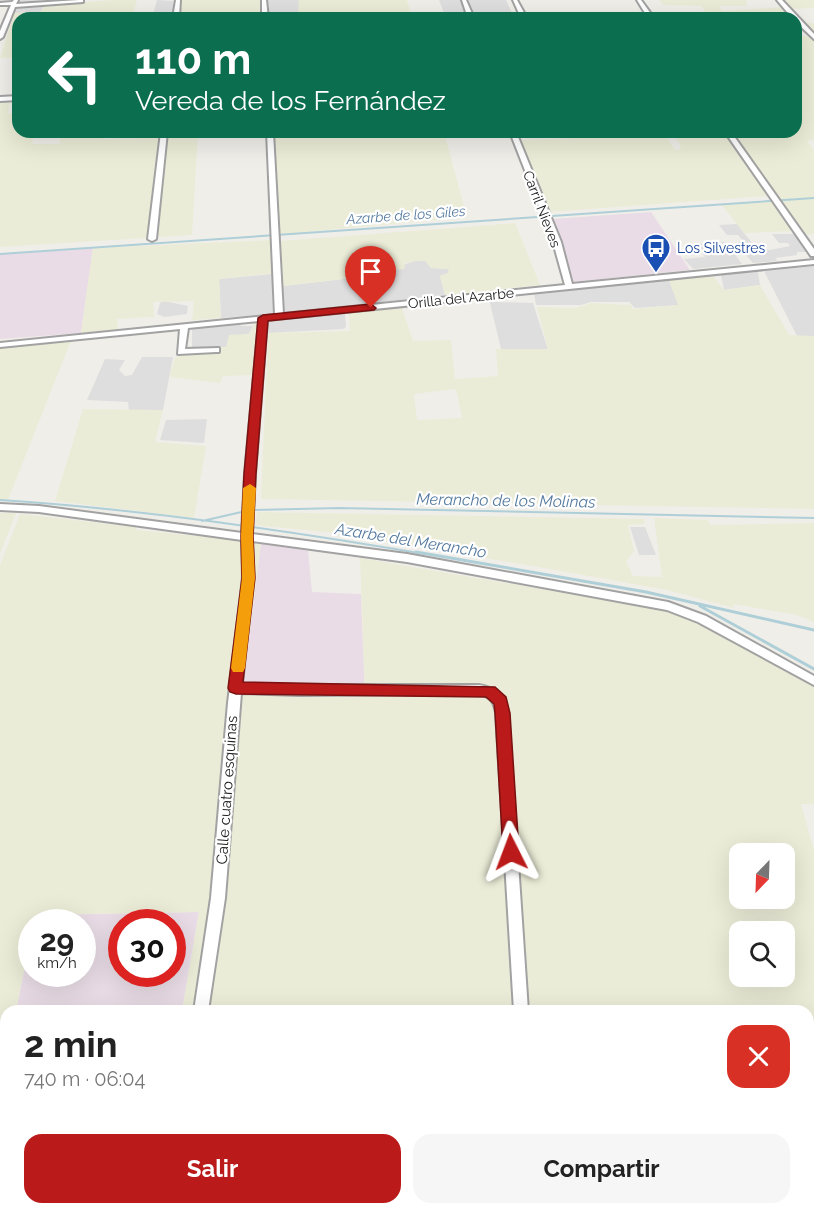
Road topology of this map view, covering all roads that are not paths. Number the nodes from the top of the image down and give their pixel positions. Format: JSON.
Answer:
{"nodes":[{"id":1,"x":779,"y":0,"type":"edge"},
{"id":2,"x":81,"y":1,"type":"edge"},
{"id":3,"x":54,"y":2,"type":"edge"},
{"id":4,"x":15,"y":3,"type":"edge"},
{"id":5,"x":0,"y":4,"type":"edge"},
{"id":6,"x":790,"y":12,"type":"edge"},
{"id":7,"x":802,"y":25,"type":"edge"},
{"id":8,"x":0,"y":37,"type":"edge"},
{"id":9,"x":814,"y":37,"type":"edge"},
{"id":10,"x":163,"y":138,"type":"edge"},
{"id":11,"x":270,"y":138,"type":"edge"},
{"id":12,"x":515,"y":138,"type":"edge"},
{"id":13,"x":732,"y":138,"type":"edge"},
{"id":14,"x":152,"y":240,"type":"dead end"},
{"id":15,"x":814,"y":254,"type":"edge"},
{"id":16,"x":814,"y":262,"type":"edge"},
{"id":17,"x":568,"y":287,"type":"junction"},
{"id":18,"x":279,"y":317,"type":"junction"},
{"id":19,"x":263,"y":318,"type":"junction"},
{"id":20,"x":184,"y":327,"type":"junction"},
{"id":21,"x":0,"y":345,"type":"edge"},
{"id":22,"x":216,"y":350,"type":"dead end"},
{"id":23,"x":0,"y":507,"type":"edge"},
{"id":24,"x":248,"y":531,"type":"junction"},
{"id":25,"x":814,"y":681,"type":"edge"},
{"id":26,"x":236,"y":688,"type":"junction"},
{"id":27,"x":202,"y":1005,"type":"edge"},
{"id":28,"x":521,"y":1005,"type":"edge"}],
"edges":[{"from":1,"to":6,"type":"street"},
{"from":2,"to":3,"type":"street"},
{"from":3,"to":4,"type":"street"},
{"from":4,"to":5,"type":"street"},
{"from":4,"to":8,"type":"street"},
{"from":7,"to":9,"type":"street"},
{"from":10,"to":14,"type":"street"},
{"from":11,"to":18,"type":"street"},
{"from":12,"to":17,"type":"street","name":"Carril Nieves"},
{"from":13,"to":15,"type":"street"},
{"from":16,"to":17,"type":"street","name":"Orilla del Azarbe"},
{"from":17,"to":18,"type":"street","name":"Orilla del Azarbe"},
{"from":18,"to":19,"type":"street","name":"Orilla del Azarbe"},
{"from":19,"to":20,"type":"street","name":"Orilla del Azarbe"},
{"from":19,"to":24,"type":"street","name":"Calle cuatro esquinas"},
{"from":20,"to":21,"type":"street","name":"Orilla del Azarbe"},
{"from":20,"to":22,"type":"street"},
{"from":23,"to":24,"type":"street"},
{"from":24,"to":25,"type":"street"},
{"from":24,"to":26,"type":"street","name":"Calle cuatro esquinas"},
{"from":26,"to":27,"type":"street","name":"Calle cuatro esquinas"},
{"from":26,"to":28,"type":"street"}]}
